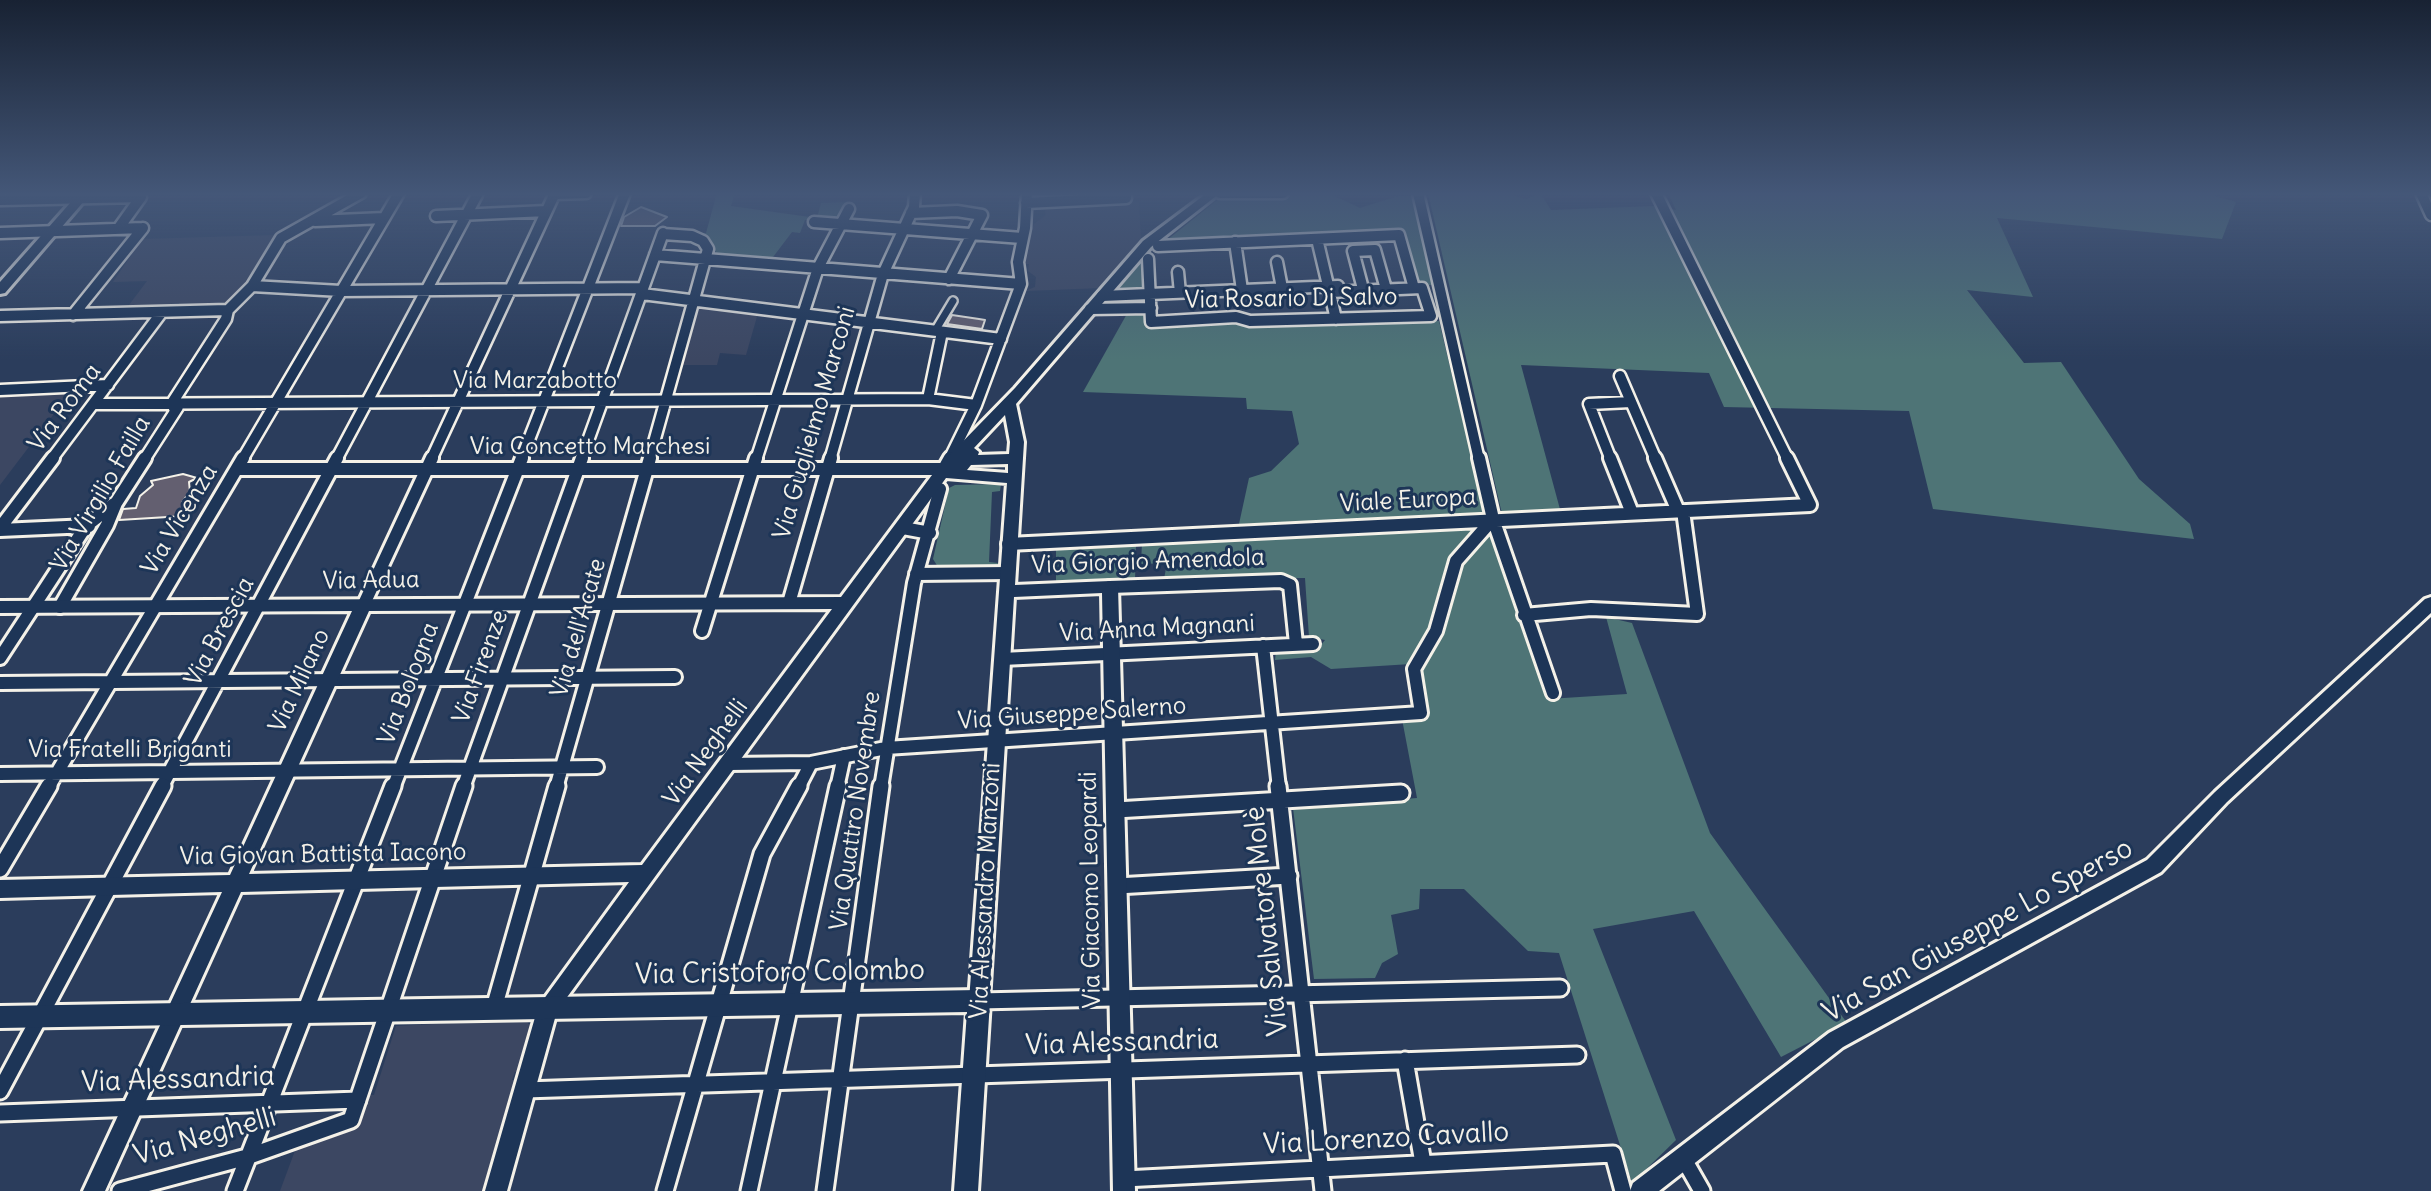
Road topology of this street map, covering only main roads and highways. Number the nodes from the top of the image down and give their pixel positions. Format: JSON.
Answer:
{"nodes":[{"id":1,"x":979,"y":1001,"type":"joint"},
{"id":2,"x":0,"y":1017,"type":"edge"},
{"id":3,"x":966,"y":1191,"type":"edge"}],
"edges":[{"from":1,"to":2,"type":"main road","name":"Via Cristoforo Colombo"},
{"from":1,"to":3,"type":"main road","name":"Via Alessandro Manzoni"}]}
